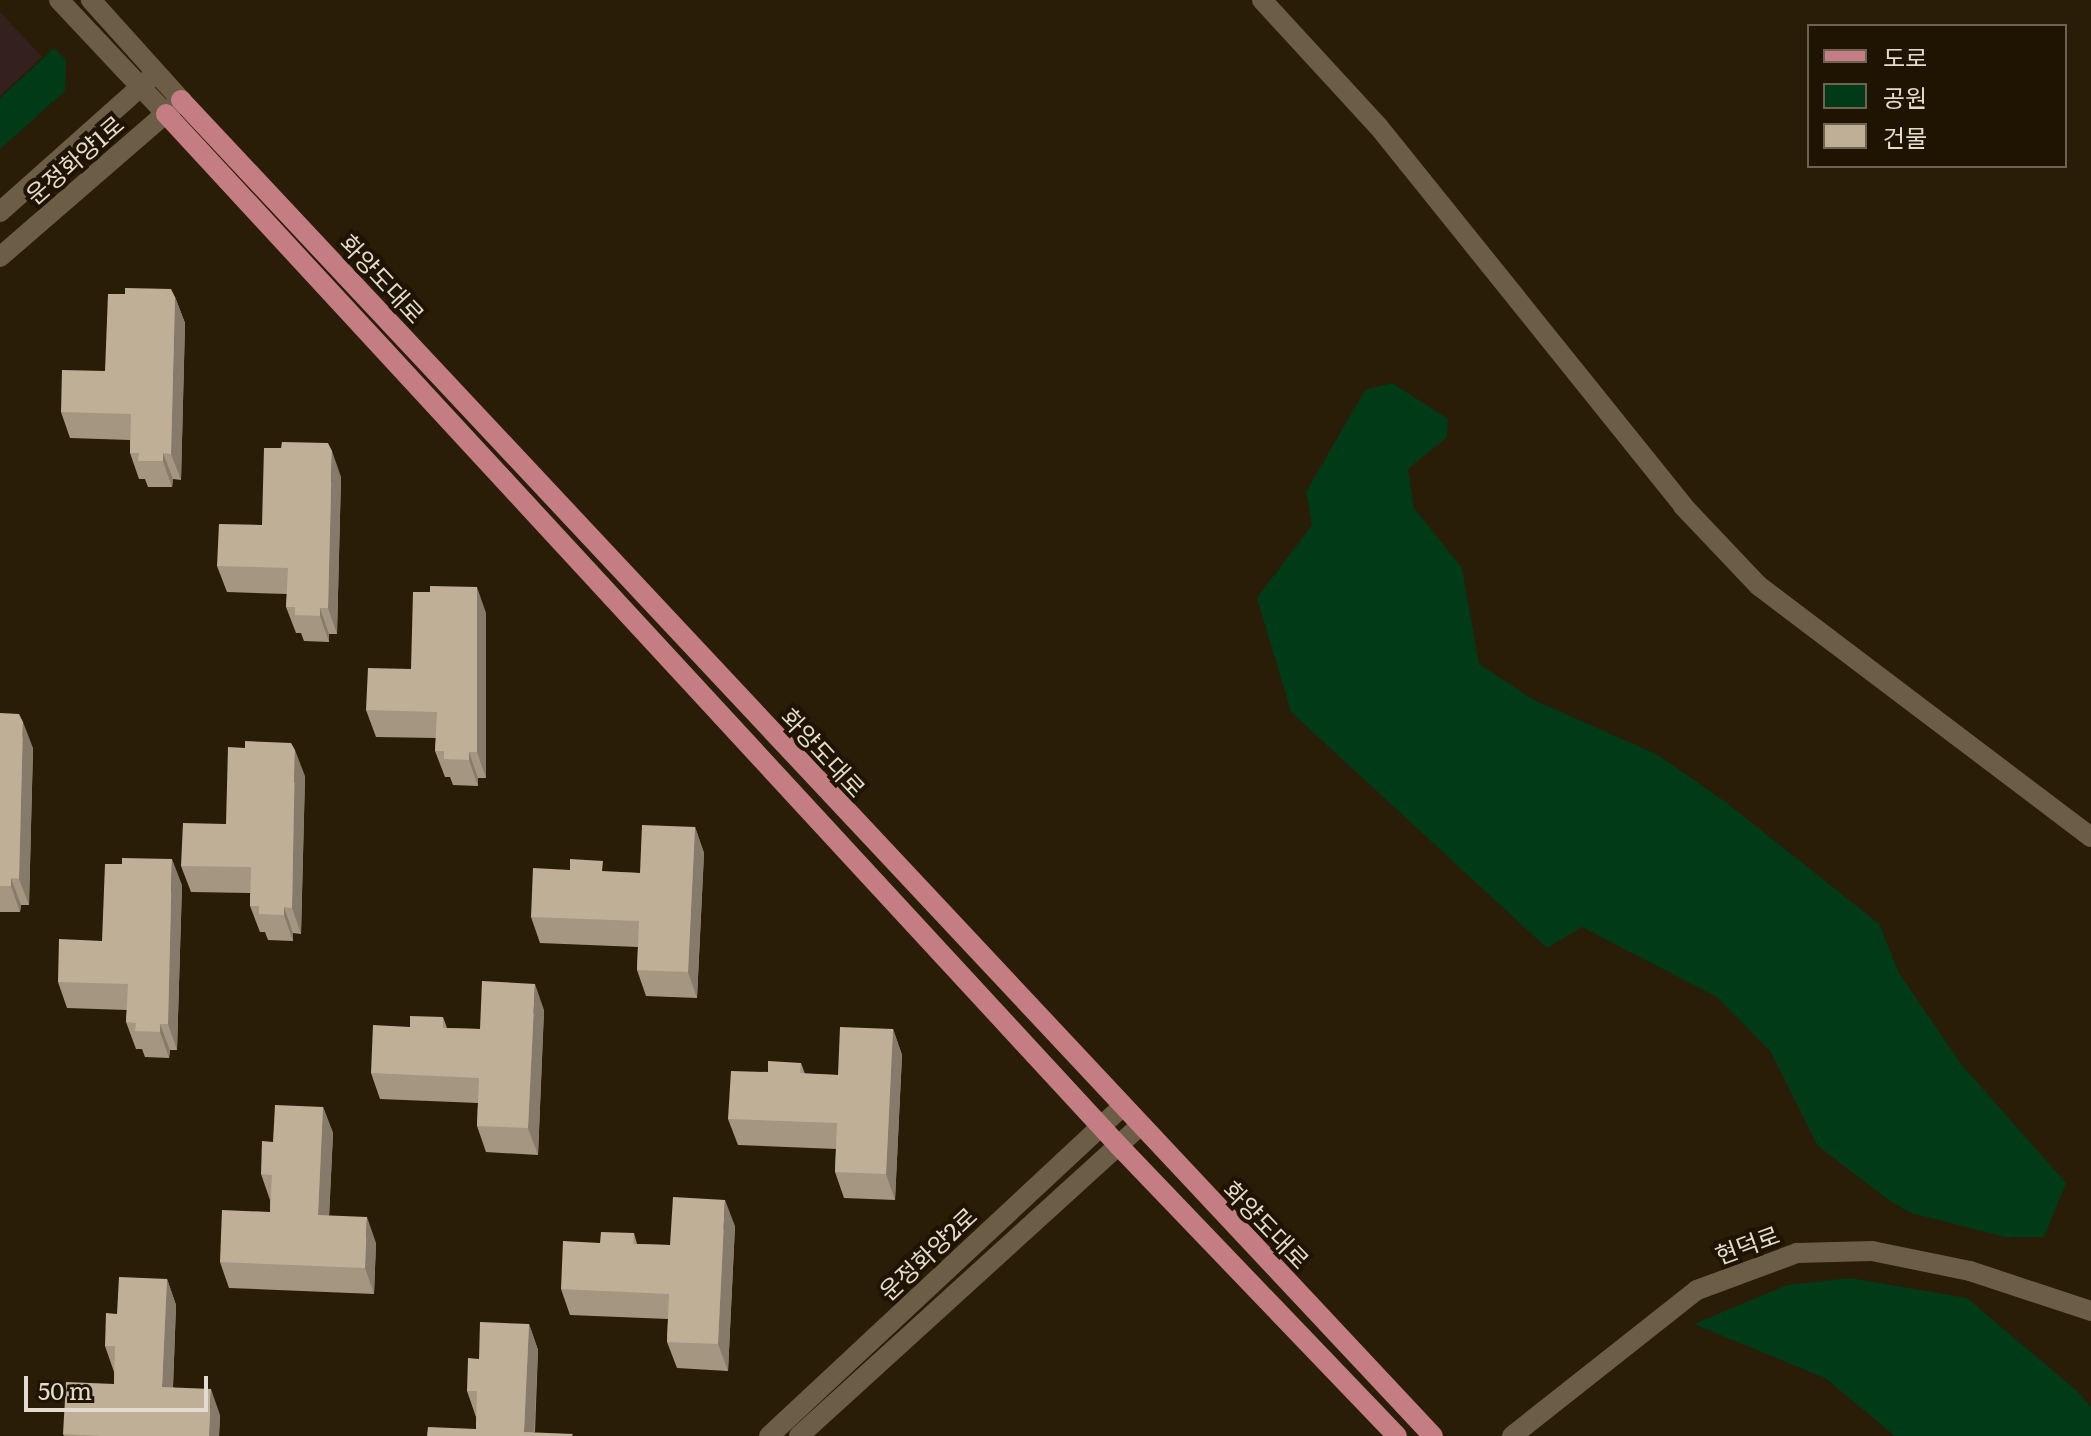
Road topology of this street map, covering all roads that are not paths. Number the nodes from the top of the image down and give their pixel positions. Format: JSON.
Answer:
{"nodes":[{"id":1,"x":59,"y":0,"type":"edge"},
{"id":2,"x":91,"y":0,"type":"edge"},
{"id":3,"x":1262,"y":0,"type":"edge"},
{"id":4,"x":148,"y":80,"type":"junction"},
{"id":5,"x":181,"y":100,"type":"junction"},
{"id":6,"x":166,"y":114,"type":"junction"},
{"id":7,"x":0,"y":212,"type":"edge"},
{"id":8,"x":0,"y":257,"type":"edge"},
{"id":9,"x":2091,"y":837,"type":"edge"},
{"id":10,"x":1121,"y":1108,"type":"junction"},
{"id":11,"x":1101,"y":1126,"type":"junction"},
{"id":12,"x":1139,"y":1127,"type":"junction"},
{"id":13,"x":1118,"y":1145,"type":"junction"},
{"id":14,"x":2091,"y":1311,"type":"edge"},
{"id":15,"x":769,"y":1436,"type":"edge"},
{"id":16,"x":799,"y":1436,"type":"edge"},
{"id":17,"x":1397,"y":1436,"type":"edge"},
{"id":18,"x":1433,"y":1436,"type":"edge"},
{"id":19,"x":1512,"y":1436,"type":"edge"}],
"edges":[{"from":1,"to":4,"type":"street"},
{"from":2,"to":4,"type":"street"},
{"from":3,"to":9,"type":"street"},
{"from":4,"to":5,"type":"street"},
{"from":4,"to":6,"type":"street"},
{"from":4,"to":7,"type":"street"},
{"from":5,"to":6,"type":"street","name":"운정화양1로"},
{"from":5,"to":10,"type":"main road","name":"화양도대로"},
{"from":6,"to":8,"type":"street","name":"운정화양1로"},
{"from":6,"to":11,"type":"main road","name":"화양도대로"},
{"from":10,"to":11,"type":"street","name":"운정화양2로"},
{"from":10,"to":12,"type":"main road","name":"화양도대로"},
{"from":11,"to":13,"type":"main road","name":"화양도대로"},
{"from":11,"to":15,"type":"street","name":"운정화양2로"},
{"from":12,"to":13,"type":"street","name":"운정화양2로"},
{"from":12,"to":18,"type":"main road","name":"화양도대로"},
{"from":13,"to":16,"type":"street","name":"운정화양2로"},
{"from":13,"to":17,"type":"main road","name":"화양도대로"},
{"from":14,"to":19,"type":"street","name":"현덕로"}]}
